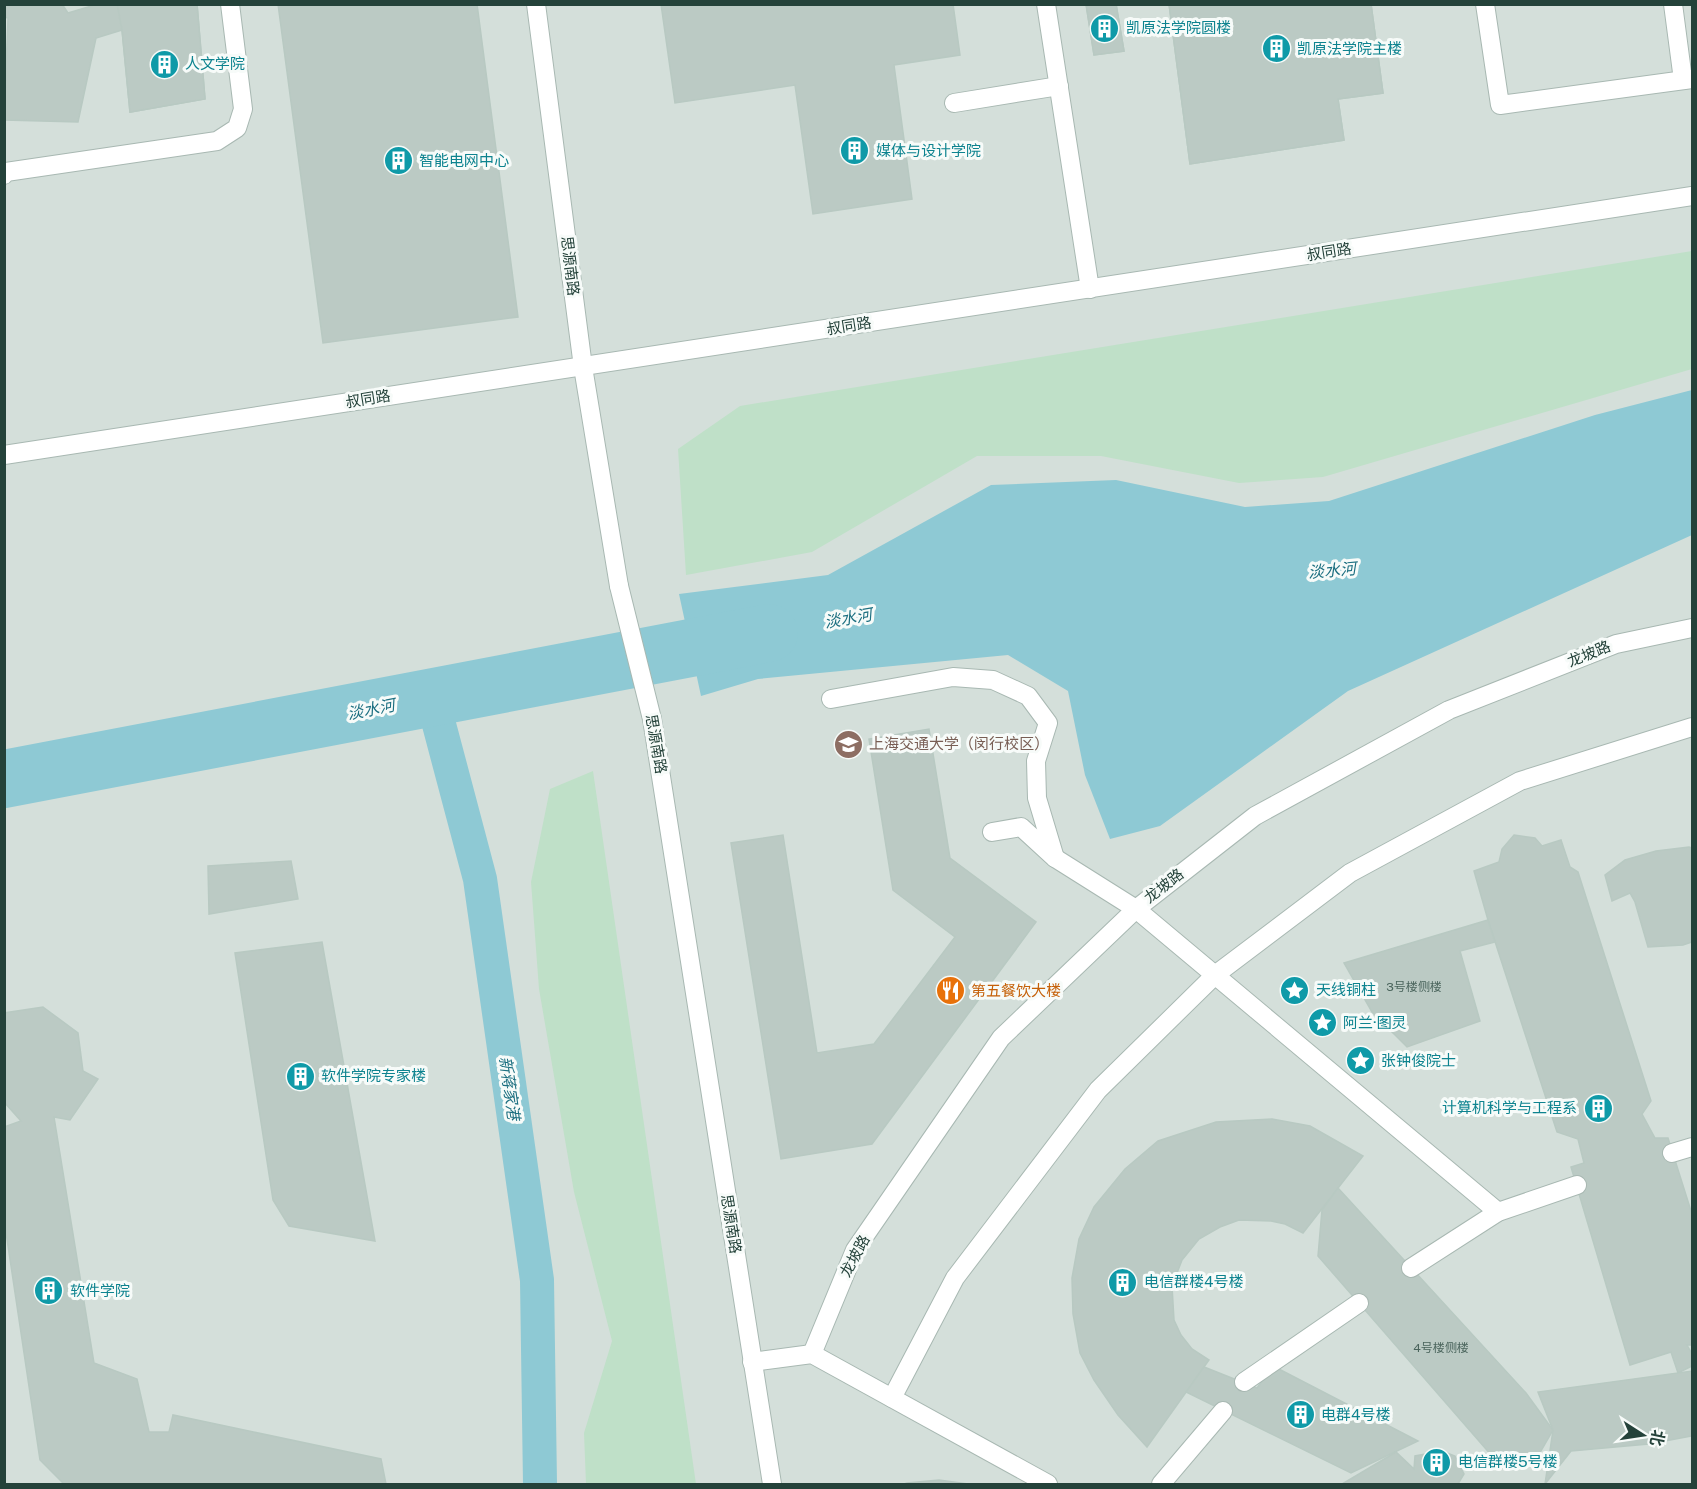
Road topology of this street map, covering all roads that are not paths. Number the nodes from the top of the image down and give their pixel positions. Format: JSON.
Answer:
{"nodes":[{"id":1,"x":230,"y":4,"type":"edge"},
{"id":2,"x":536,"y":4,"type":"edge"},
{"id":3,"x":1046,"y":4,"type":"edge"},
{"id":4,"x":1485,"y":4,"type":"edge"},
{"id":5,"x":1673,"y":4,"type":"edge"},
{"id":6,"x":1688,"y":80,"type":"edge"},
{"id":7,"x":1059,"y":86,"type":"junction"},
{"id":8,"x":954,"y":104,"type":"dead end"},
{"id":9,"x":5,"y":172,"type":"edge"},
{"id":10,"x":1692,"y":196,"type":"edge"},
{"id":11,"x":1090,"y":289,"type":"junction"},
{"id":12,"x":583,"y":367,"type":"junction"},
{"id":13,"x":4,"y":455,"type":"edge"},
{"id":14,"x":1692,"y":628,"type":"edge"},
{"id":15,"x":831,"y":699,"type":"dead end"},
{"id":16,"x":1692,"y":727,"type":"edge"},
{"id":17,"x":992,"y":832,"type":"dead end"},
{"id":18,"x":1055,"y":858,"type":"junction"},
{"id":19,"x":1136,"y":909,"type":"junction"},
{"id":20,"x":1215,"y":975,"type":"junction"},
{"id":21,"x":1692,"y":1147,"type":"edge"},
{"id":22,"x":1672,"y":1153,"type":"dead end"},
{"id":23,"x":1577,"y":1185,"type":"dead end"},
{"id":24,"x":1498,"y":1212,"type":"junction"},
{"id":25,"x":1411,"y":1269,"type":"dead end"},
{"id":26,"x":1359,"y":1303,"type":"dead end"},
{"id":27,"x":812,"y":1354,"type":"junction"},
{"id":28,"x":752,"y":1362,"type":"junction"},
{"id":29,"x":1244,"y":1382,"type":"dead end"},
{"id":30,"x":892,"y":1398,"type":"junction"},
{"id":31,"x":1223,"y":1411,"type":"dead end"},
{"id":32,"x":772,"y":1485,"type":"edge"},
{"id":33,"x":1048,"y":1485,"type":"edge"},
{"id":34,"x":1161,"y":1485,"type":"edge"}],
"edges":[{"from":1,"to":9,"type":"street"},
{"from":2,"to":12,"type":"street","name":"思源南路"},
{"from":3,"to":7,"type":"street"},
{"from":4,"to":6,"type":"street"},
{"from":5,"to":6,"type":"street"},
{"from":7,"to":8,"type":"street"},
{"from":7,"to":11,"type":"street"},
{"from":10,"to":11,"type":"street","name":"叔同路"},
{"from":11,"to":12,"type":"street","name":"叔同路"},
{"from":12,"to":13,"type":"street","name":"叔同路"},
{"from":12,"to":28,"type":"street","name":"思源南路"},
{"from":14,"to":19,"type":"street","name":"龙坡路"},
{"from":15,"to":18,"type":"street"},
{"from":16,"to":20,"type":"street"},
{"from":17,"to":18,"type":"street"},
{"from":18,"to":19,"type":"street"},
{"from":19,"to":20,"type":"street"},
{"from":19,"to":27,"type":"street","name":"龙坡路"},
{"from":20,"to":24,"type":"street"},
{"from":20,"to":30,"type":"street"},
{"from":21,"to":22,"type":"street"},
{"from":23,"to":24,"type":"street"},
{"from":24,"to":25,"type":"street"},
{"from":26,"to":29,"type":"street"},
{"from":27,"to":28,"type":"street"},
{"from":27,"to":30,"type":"street"},
{"from":28,"to":32,"type":"street","name":"思源南路"},
{"from":30,"to":33,"type":"street"},
{"from":31,"to":34,"type":"street"}]}
